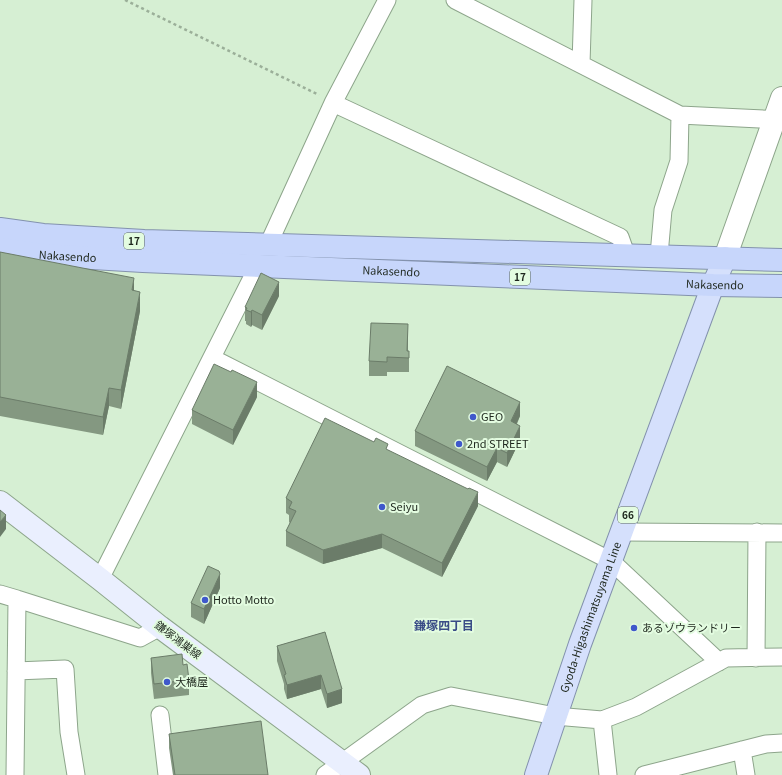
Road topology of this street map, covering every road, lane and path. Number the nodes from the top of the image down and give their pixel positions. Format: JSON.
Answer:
{"nodes":[{"id":1,"x":125,"y":0,"type":"edge"},
{"id":2,"x":387,"y":0,"type":"edge"},
{"id":3,"x":456,"y":0,"type":"edge"},
{"id":4,"x":583,"y":0,"type":"edge"},
{"id":5,"x":581,"y":64,"type":"junction"},
{"id":6,"x":782,"y":98,"type":"edge"},
{"id":7,"x":333,"y":103,"type":"junction"},
{"id":8,"x":680,"y":115,"type":"junction"},
{"id":9,"x":778,"y":120,"type":"edge"},
{"id":10,"x":0,"y":229,"type":"edge"},
{"id":11,"x":268,"y":244,"type":"junction"},
{"id":12,"x":0,"y":249,"type":"edge"},
{"id":13,"x":626,"y":254,"type":"junction"},
{"id":14,"x":659,"y":255,"type":"junction"},
{"id":15,"x":725,"y":258,"type":"junction"},
{"id":16,"x":782,"y":260,"type":"edge"},
{"id":17,"x":258,"y":266,"type":"junction"},
{"id":18,"x":713,"y":284,"type":"junction"},
{"id":19,"x":782,"y":286,"type":"edge"},
{"id":20,"x":212,"y":358,"type":"junction"},
{"id":21,"x":0,"y":502,"type":"edge"},
{"id":22,"x":622,"y":532,"type":"junction"},
{"id":23,"x":757,"y":532,"type":"junction"},
{"id":24,"x":782,"y":533,"type":"edge"},
{"id":25,"x":611,"y":561,"type":"junction"},
{"id":26,"x":100,"y":579,"type":"junction"},
{"id":27,"x":0,"y":594,"type":"edge"},
{"id":28,"x":17,"y":599,"type":"junction"},
{"id":29,"x":160,"y":627,"type":"junction"},
{"id":30,"x":756,"y":658,"type":"junction"},
{"id":31,"x":782,"y":658,"type":"edge"},
{"id":32,"x":719,"y":662,"type":"junction"},
{"id":33,"x":16,"y":671,"type":"junction"},
{"id":34,"x":160,"y":715,"type":"dead end"},
{"id":35,"x":555,"y":716,"type":"junction"},
{"id":36,"x":602,"y":720,"type":"junction"},
{"id":37,"x":782,"y":743,"type":"edge"},
{"id":38,"x":742,"y":750,"type":"junction"},
{"id":39,"x":351,"y":769,"type":"edge"},
{"id":40,"x":15,"y":775,"type":"edge"},
{"id":41,"x":76,"y":775,"type":"edge"},
{"id":42,"x":167,"y":775,"type":"edge"},
{"id":43,"x":325,"y":775,"type":"edge"},
{"id":44,"x":536,"y":775,"type":"edge"},
{"id":45,"x":608,"y":775,"type":"edge"},
{"id":46,"x":644,"y":775,"type":"edge"},
{"id":47,"x":746,"y":775,"type":"edge"}],
"edges":[{"from":1,"to":7,"type":"path"},
{"from":2,"to":7,"type":"street"},
{"from":3,"to":5,"type":"street"},
{"from":4,"to":5,"type":"street"},
{"from":5,"to":8,"type":"street"},
{"from":6,"to":9,"type":"street"},
{"from":7,"to":11,"type":"street"},
{"from":7,"to":13,"type":"street"},
{"from":8,"to":9,"type":"street"},
{"from":8,"to":14,"type":"street"},
{"from":9,"to":15,"type":"street"},
{"from":10,"to":11,"type":"highway","name":"Nakasendo","number":"17"},
{"from":11,"to":13,"type":"highway","name":"Nakasendo","number":"17"},
{"from":12,"to":17,"type":"highway","name":"Nakasendo","number":"17"},
{"from":13,"to":14,"type":"highway","name":"Nakasendo","number":"17"},
{"from":14,"to":15,"type":"highway","name":"Nakasendo","number":"17"},
{"from":15,"to":16,"type":"highway","name":"Nakasendo","number":"17"},
{"from":15,"to":18,"type":"main road","name":"Gyoda-Higashimatsuyama Line","number":"66"},
{"from":17,"to":18,"type":"highway","name":"Nakasendo","number":"17"},
{"from":17,"to":20,"type":"street"},
{"from":18,"to":19,"type":"highway","name":"Nakasendo","number":"17"},
{"from":18,"to":22,"type":"main road","name":"Gyoda-Higashimatsuyama Line","number":"66"},
{"from":20,"to":25,"type":"street"},
{"from":20,"to":26,"type":"street"},
{"from":21,"to":26,"type":"main road","name":"鎌塚鴻巣線"},
{"from":22,"to":23,"type":"street"},
{"from":22,"to":25,"type":"main road","name":"Gyoda-Higashimatsuyama Line","number":"66"},
{"from":23,"to":24,"type":"street"},
{"from":23,"to":30,"type":"street"},
{"from":25,"to":32,"type":"street"},
{"from":25,"to":35,"type":"main road","name":"Gyoda-Higashimatsuyama Line","number":"66"},
{"from":26,"to":29,"type":"main road","name":"鎌塚鴻巣線"},
{"from":27,"to":28,"type":"street"},
{"from":28,"to":29,"type":"street"},
{"from":28,"to":33,"type":"street"},
{"from":29,"to":39,"type":"main road","name":"鎌塚鴻巣線"},
{"from":30,"to":31,"type":"street"},
{"from":30,"to":32,"type":"street"},
{"from":32,"to":36,"type":"street"},
{"from":33,"to":40,"type":"street"},
{"from":33,"to":41,"type":"street"},
{"from":34,"to":42,"type":"street"},
{"from":35,"to":36,"type":"street"},
{"from":35,"to":39,"type":"street"},
{"from":35,"to":44,"type":"main road","name":"Gyoda-Higashimatsuyama Line","number":"66"},
{"from":36,"to":45,"type":"street"},
{"from":37,"to":38,"type":"street"},
{"from":38,"to":46,"type":"street"},
{"from":38,"to":47,"type":"street"},
{"from":39,"to":43,"type":"street"}]}
